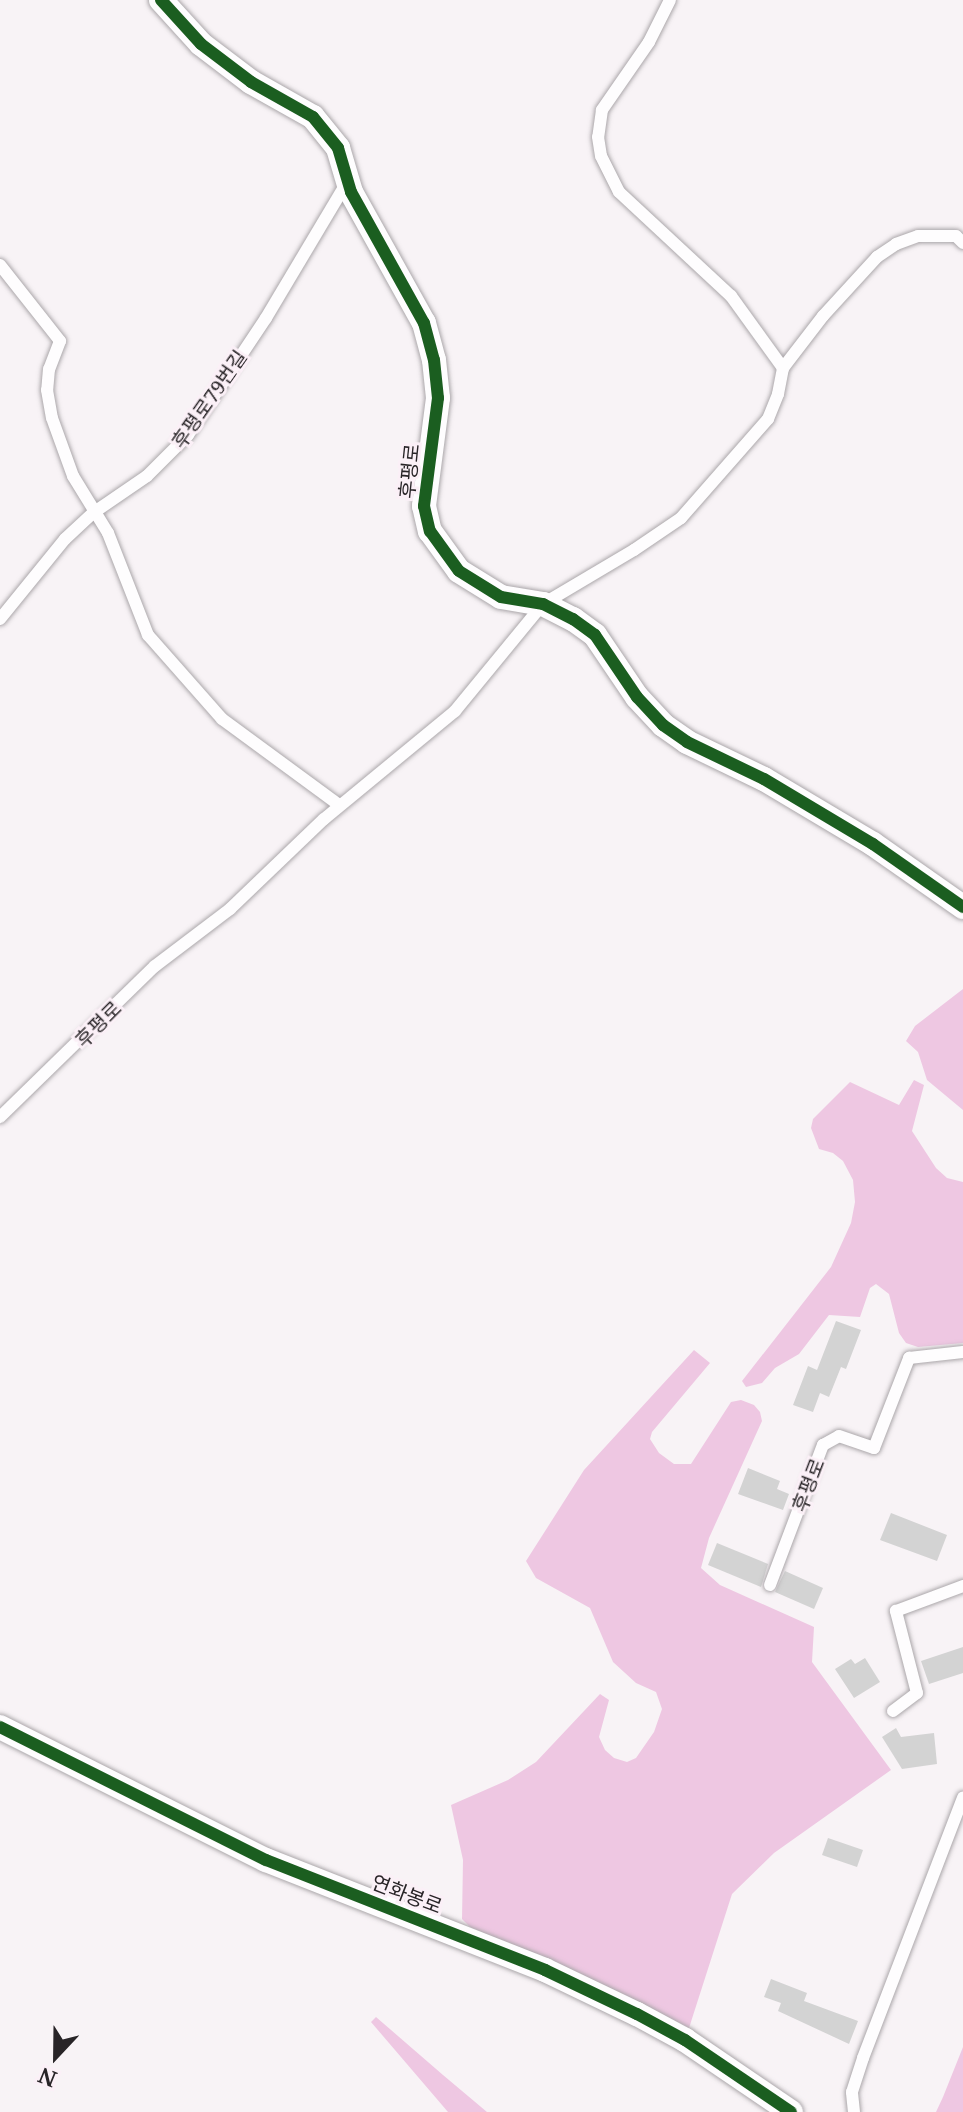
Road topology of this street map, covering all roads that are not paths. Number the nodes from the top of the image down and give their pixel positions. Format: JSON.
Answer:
{"nodes":[{"id":1,"x":161,"y":0,"type":"edge"},
{"id":2,"x":670,"y":0,"type":"edge"},
{"id":3,"x":347,"y":182,"type":"junction"},
{"id":4,"x":963,"y":243,"type":"edge"},
{"id":5,"x":0,"y":265,"type":"edge"},
{"id":6,"x":783,"y":368,"type":"junction"},
{"id":7,"x":93,"y":513,"type":"junction"},
{"id":8,"x":543,"y":604,"type":"junction"},
{"id":9,"x":0,"y":619,"type":"edge"},
{"id":10,"x":339,"y":805,"type":"junction"},
{"id":11,"x":963,"y":907,"type":"edge"},
{"id":12,"x":0,"y":1117,"type":"edge"},
{"id":13,"x":963,"y":1352,"type":"edge"},
{"id":14,"x":770,"y":1585,"type":"dead end"},
{"id":15,"x":963,"y":1586,"type":"edge"},
{"id":16,"x":893,"y":1711,"type":"dead end"},
{"id":17,"x":0,"y":1727,"type":"edge"},
{"id":18,"x":963,"y":1798,"type":"edge"},
{"id":19,"x":791,"y":2112,"type":"edge"},
{"id":20,"x":854,"y":2112,"type":"edge"}],
"edges":[{"from":1,"to":3,"type":"street","name":"후평로"},
{"from":2,"to":6,"type":"lane"},
{"from":3,"to":7,"type":"lane","name":"후평로79번길"},
{"from":3,"to":8,"type":"street","name":"후평로"},
{"from":4,"to":6,"type":"lane","name":"후평로"},
{"from":5,"to":7,"type":"lane"},
{"from":6,"to":8,"type":"lane","name":"후평로"},
{"from":7,"to":9,"type":"lane","name":"후평로79번길"},
{"from":7,"to":10,"type":"lane"},
{"from":8,"to":10,"type":"lane","name":"후평로"},
{"from":8,"to":11,"type":"street","name":"후평로"},
{"from":10,"to":12,"type":"lane","name":"후평로"},
{"from":13,"to":14,"type":"lane","name":"후평로"},
{"from":15,"to":16,"type":"lane"},
{"from":17,"to":19,"type":"street","name":"연화봉로"},
{"from":18,"to":20,"type":"lane"}]}
